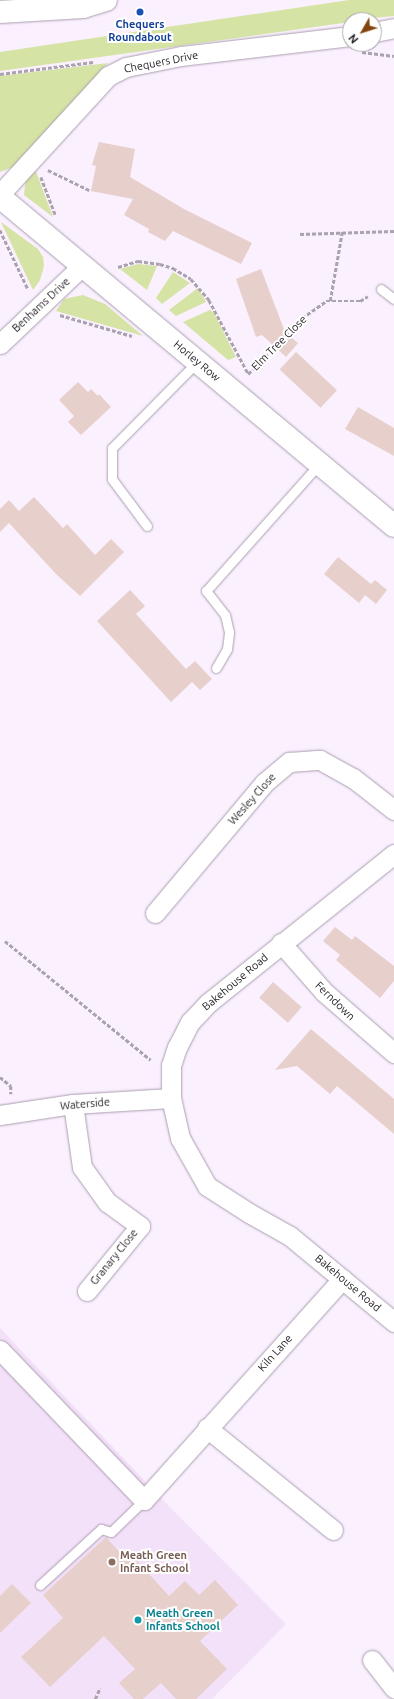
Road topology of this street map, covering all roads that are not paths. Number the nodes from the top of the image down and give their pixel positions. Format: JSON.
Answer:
{"nodes":[{"id":1,"x":106,"y":0,"type":"edge"},
{"id":2,"x":0,"y":12,"type":"edge"},
{"id":3,"x":394,"y":28,"type":"edge"},
{"id":4,"x":382,"y":30,"type":"edge"},
{"id":5,"x":342,"y":37,"type":"edge"},
{"id":6,"x":0,"y":194,"type":"edge"},
{"id":7,"x":0,"y":197,"type":"edge"},
{"id":8,"x":82,"y":266,"type":"junction"},
{"id":9,"x":381,"y":289,"type":"road end"},
{"id":10,"x":394,"y":299,"type":"edge"},
{"id":11,"x":0,"y":344,"type":"edge"},
{"id":12,"x":198,"y":362,"type":"junction"},
{"id":13,"x":319,"y":464,"type":"junction"},
{"id":14,"x":147,"y":526,"type":"dead end"},
{"id":15,"x":394,"y":526,"type":"edge"},
{"id":16,"x":216,"y":668,"type":"dead end"},
{"id":17,"x":394,"y":810,"type":"edge"},
{"id":18,"x":394,"y":854,"type":"edge"},
{"id":19,"x":155,"y":913,"type":"dead end"},
{"id":20,"x":281,"y":943,"type":"junction"},
{"id":21,"x":394,"y":1053,"type":"edge"},
{"id":22,"x":171,"y":1098,"type":"junction"},
{"id":23,"x":73,"y":1104,"type":"junction"},
{"id":24,"x":0,"y":1115,"type":"edge"},
{"id":25,"x":342,"y":1279,"type":"junction"},
{"id":26,"x":87,"y":1291,"type":"dead end"},
{"id":27,"x":394,"y":1322,"type":"edge"},
{"id":28,"x":0,"y":1350,"type":"edge"},
{"id":29,"x":207,"y":1428,"type":"junction"},
{"id":30,"x":149,"y":1495,"type":"junction"},
{"id":31,"x":333,"y":1530,"type":"dead end"},
{"id":32,"x":40,"y":1585,"type":"dead end"},
{"id":33,"x":372,"y":1660,"type":"dead end"},
{"id":34,"x":394,"y":1688,"type":"edge"}],
"edges":[{"from":1,"to":2,"type":"street"},
{"from":3,"to":4,"type":"street"},
{"from":5,"to":6,"type":"street","name":"Chequers Drive"},
{"from":7,"to":8,"type":"street","name":"Horley Row"},
{"from":8,"to":11,"type":"street","name":"Benhams Drive"},
{"from":8,"to":12,"type":"street","name":"Horley Row"},
{"from":9,"to":10,"type":"lane"},
{"from":12,"to":13,"type":"street","name":"Horley Row"},
{"from":12,"to":14,"type":"lane"},
{"from":13,"to":15,"type":"street","name":"Horley Row"},
{"from":13,"to":16,"type":"lane"},
{"from":17,"to":19,"type":"street","name":"Wesley Close"},
{"from":18,"to":20,"type":"street","name":"Bakehouse Road"},
{"from":20,"to":21,"type":"street","name":"Ferndown"},
{"from":20,"to":22,"type":"street","name":"Bakehouse Road"},
{"from":22,"to":23,"type":"street","name":"Waterside"},
{"from":22,"to":25,"type":"street","name":"Bakehouse Road"},
{"from":23,"to":24,"type":"street","name":"Waterside"},
{"from":23,"to":26,"type":"street","name":"Granary Close"},
{"from":25,"to":27,"type":"street","name":"Bakehouse Road"},
{"from":25,"to":29,"type":"street","name":"Kiln Lane"},
{"from":28,"to":30,"type":"street"},
{"from":29,"to":30,"type":"street","name":"Kiln Lane"},
{"from":29,"to":31,"type":"street"},
{"from":30,"to":32,"type":"lane"},
{"from":33,"to":34,"type":"street"}]}
